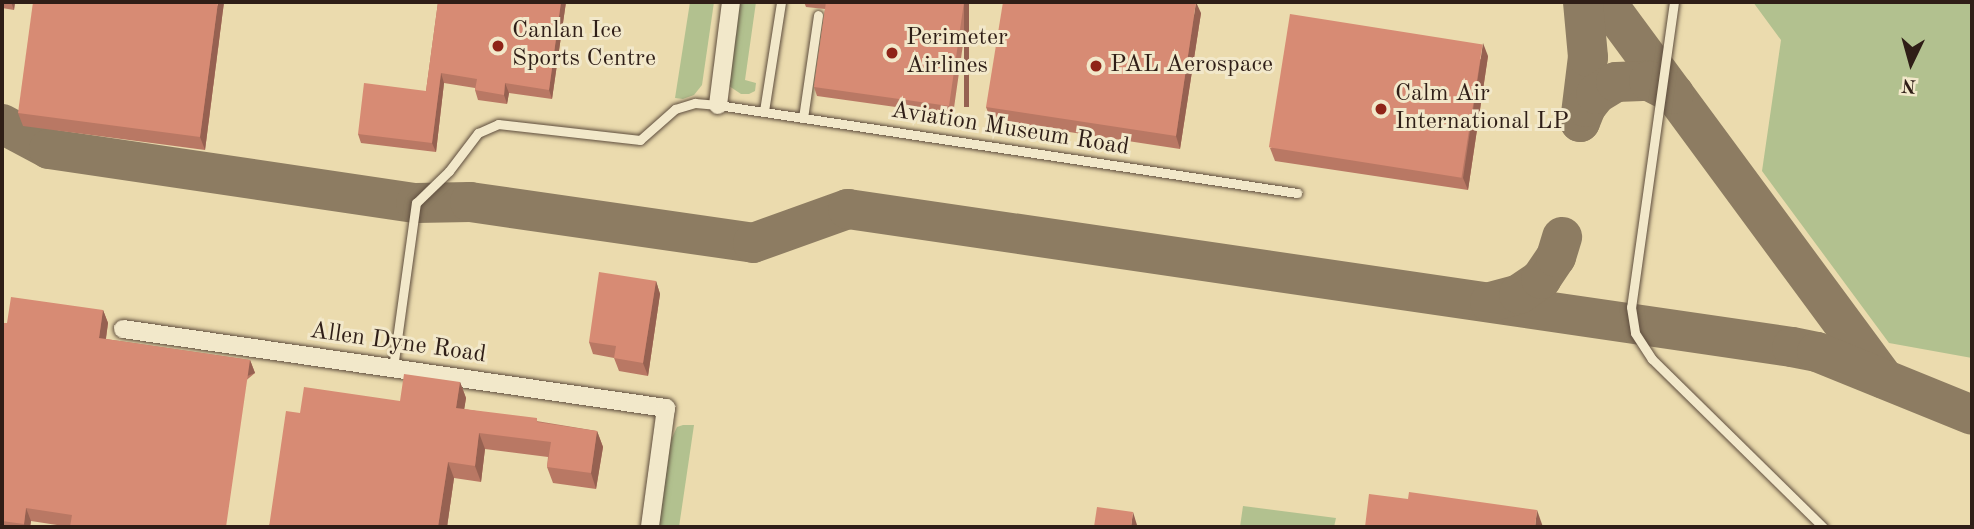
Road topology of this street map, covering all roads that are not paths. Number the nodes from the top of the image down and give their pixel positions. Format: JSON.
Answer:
{"nodes":[{"id":1,"x":732,"y":2,"type":"edge"},
{"id":2,"x":781,"y":2,"type":"edge"},
{"id":3,"x":1674,"y":2,"type":"edge"},
{"id":4,"x":818,"y":15,"type":"dead end"},
{"id":5,"x":718,"y":105,"type":"junction"},
{"id":6,"x":764,"y":111,"type":"junction"},
{"id":7,"x":803,"y":118,"type":"junction"},
{"id":8,"x":1297,"y":193,"type":"dead end"},
{"id":9,"x":123,"y":329,"type":"dead end"},
{"id":10,"x":393,"y":368,"type":"junction"},
{"id":11,"x":650,"y":527,"type":"edge"},
{"id":12,"x":1823,"y":527,"type":"edge"}],
"edges":[{"from":1,"to":5,"type":"street"},
{"from":2,"to":6,"type":"lane"},
{"from":3,"to":12,"type":"lane"},
{"from":4,"to":7,"type":"lane"},
{"from":5,"to":6,"type":"lane","name":"Aviation Museum Road"},
{"from":5,"to":10,"type":"lane","name":"Aviation Museum Road"},
{"from":6,"to":7,"type":"lane","name":"Aviation Museum Road"},
{"from":7,"to":8,"type":"lane","name":"Aviation Museum Road"},
{"from":9,"to":10,"type":"street","name":"Allen Dyne Road"},
{"from":10,"to":11,"type":"street","name":"Allen Dyne Road"}]}
